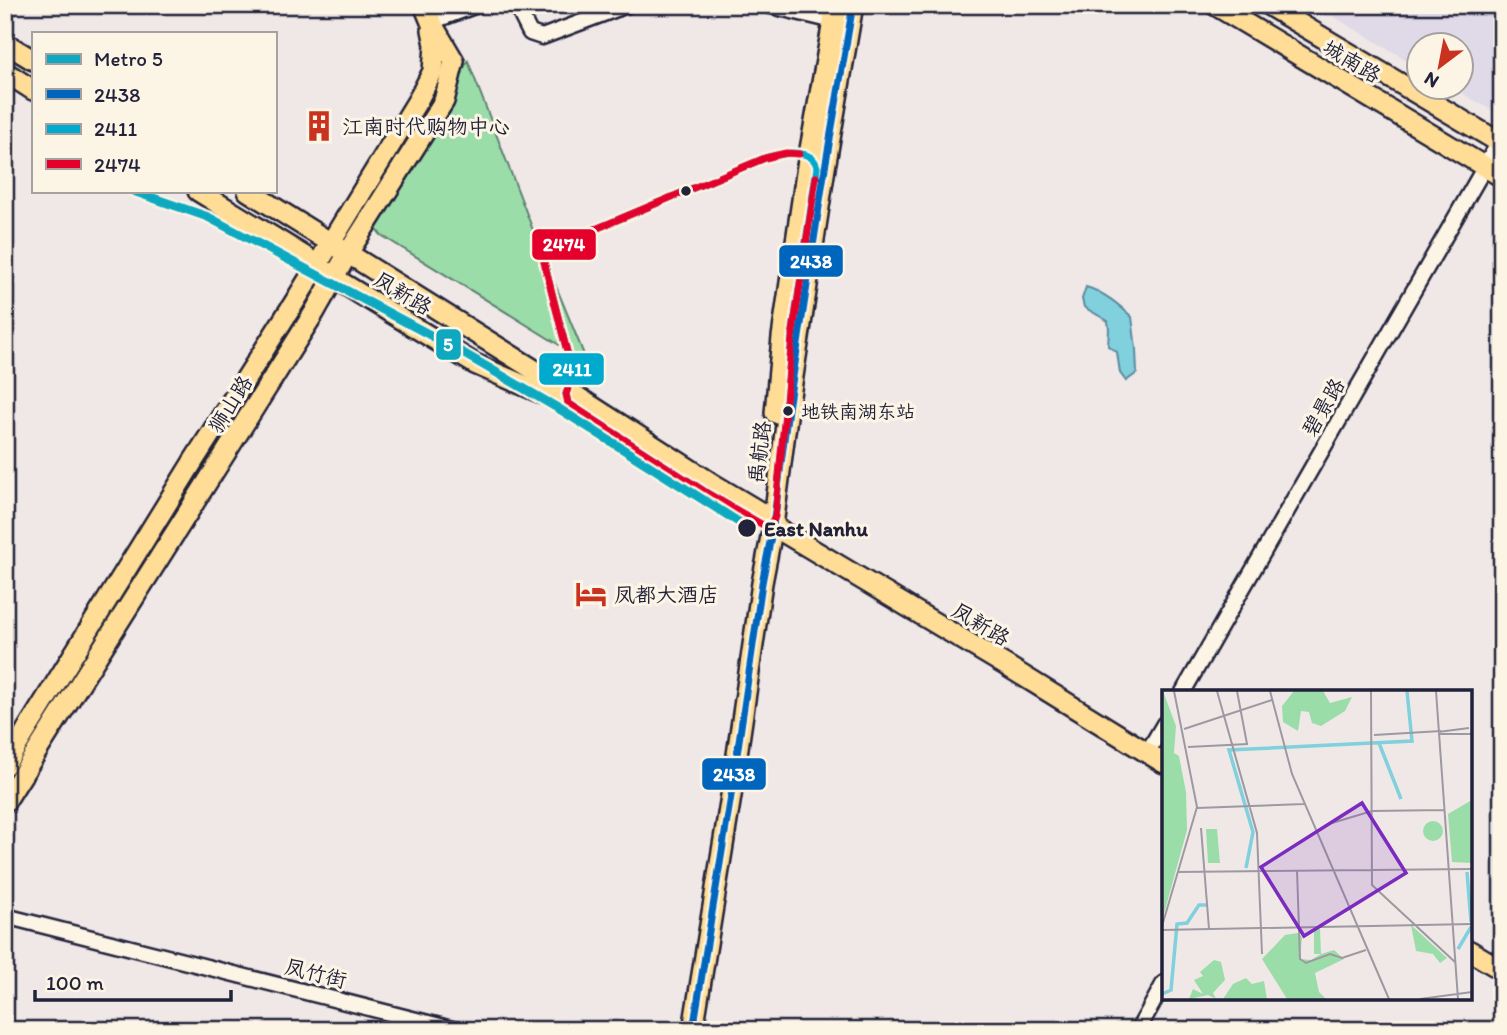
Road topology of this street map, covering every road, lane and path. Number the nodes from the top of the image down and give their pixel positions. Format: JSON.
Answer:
{"nodes":[{"id":1,"x":477,"y":5,"type":"edge"},
{"id":2,"x":516,"y":5,"type":"edge"},
{"id":3,"x":627,"y":5,"type":"edge"},
{"id":4,"x":767,"y":5,"type":"edge"},
{"id":5,"x":1215,"y":5,"type":"edge"},
{"id":6,"x":1268,"y":5,"type":"edge"},
{"id":7,"x":428,"y":14,"type":"edge"},
{"id":8,"x":843,"y":14,"type":"edge"},
{"id":9,"x":5,"y":43,"type":"edge"},
{"id":10,"x":32,"y":59,"type":"edge"},
{"id":11,"x":5,"y":72,"type":"edge"},
{"id":12,"x":32,"y":89,"type":"edge"},
{"id":13,"x":1501,"y":143,"type":"edge"},
{"id":14,"x":1493,"y":172,"type":"edge"},
{"id":15,"x":200,"y":192,"type":"edge"},
{"id":16,"x":250,"y":192,"type":"edge"},
{"id":17,"x":330,"y":241,"type":"junction"},
{"id":18,"x":348,"y":253,"type":"junction"},
{"id":19,"x":317,"y":264,"type":"junction"},
{"id":20,"x":334,"y":278,"type":"junction"},
{"id":21,"x":767,"y":522,"type":"junction"},
{"id":22,"x":1183,"y":690,"type":"edge"},
{"id":23,"x":1162,"y":732,"type":"edge"},
{"id":24,"x":1156,"y":758,"type":"edge"},
{"id":25,"x":5,"y":765,"type":"edge"},
{"id":26,"x":5,"y":802,"type":"edge"},
{"id":27,"x":5,"y":916,"type":"edge"},
{"id":28,"x":1472,"y":952,"type":"edge"},
{"id":29,"x":1502,"y":970,"type":"edge"},
{"id":30,"x":1162,"y":987,"type":"edge"},
{"id":31,"x":455,"y":1030,"type":"edge"},
{"id":32,"x":684,"y":1030,"type":"edge"},
{"id":33,"x":693,"y":1030,"type":"edge"},
{"id":34,"x":1138,"y":1030,"type":"edge"}],
"edges":[{"from":1,"to":7,"type":"street"},
{"from":2,"to":3,"type":"street"},
{"from":4,"to":8,"type":"street"},
{"from":5,"to":14,"type":"main road","name":"城南路"},
{"from":6,"to":13,"type":"main road","name":"城南路"},
{"from":7,"to":17,"type":"main road","name":"狮山路"},
{"from":7,"to":18,"type":"main road","name":"狮山路"},
{"from":8,"to":21,"type":"main road","name":"禹航路"},
{"from":9,"to":10,"type":"main road"},
{"from":11,"to":12,"type":"main road"},
{"from":13,"to":14,"type":"street","name":"碧景路"},
{"from":14,"to":22,"type":"street","name":"碧景路"},
{"from":15,"to":19,"type":"main road","name":"凤新路"},
{"from":16,"to":17,"type":"main road","name":"凤新路"},
{"from":17,"to":18,"type":"main road","name":"凤新路"},
{"from":17,"to":19,"type":"main road","name":"狮山路"},
{"from":18,"to":20,"type":"main road","name":"狮山路"},
{"from":18,"to":21,"type":"main road","name":"凤新路"},
{"from":19,"to":20,"type":"main road","name":"凤新路"},
{"from":19,"to":25,"type":"main road","name":"狮山路"},
{"from":20,"to":21,"type":"main road","name":"凤新路"},
{"from":20,"to":26,"type":"main road","name":"狮山路"},
{"from":21,"to":24,"type":"main road","name":"凤新路"},
{"from":21,"to":32,"type":"main road","name":"禹航路"},
{"from":21,"to":33,"type":"main road","name":"禹航路"},
{"from":23,"to":24,"type":"street"},
{"from":27,"to":31,"type":"street","name":"凤竹街"},
{"from":28,"to":29,"type":"main road"},
{"from":30,"to":34,"type":"street"}]}
